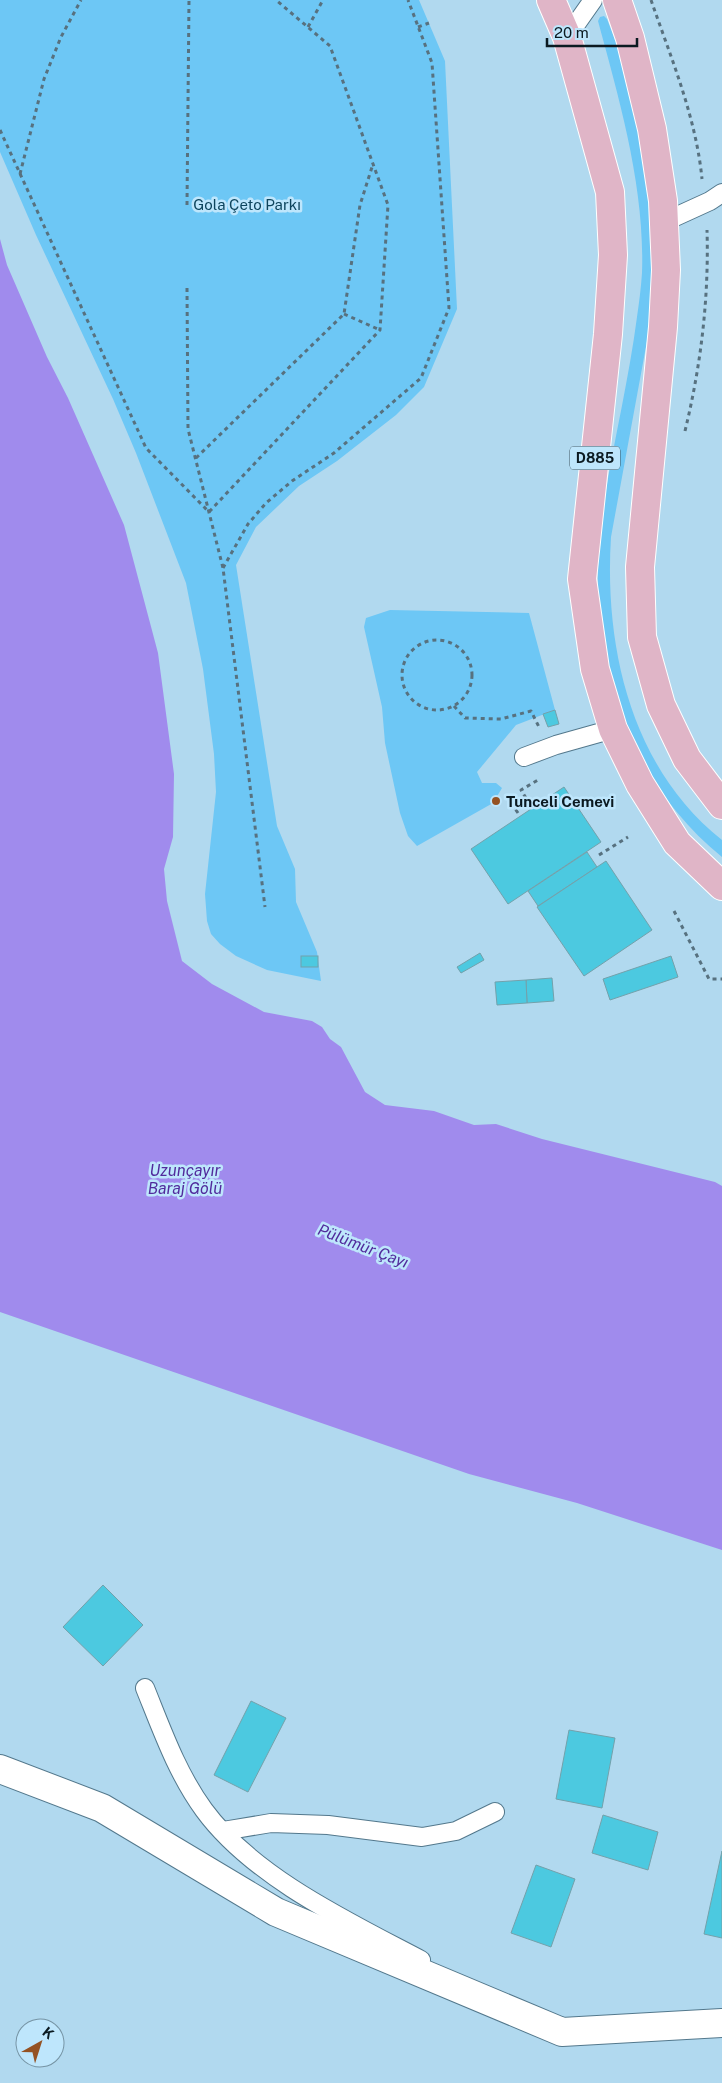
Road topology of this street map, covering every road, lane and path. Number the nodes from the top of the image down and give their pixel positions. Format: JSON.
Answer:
{"nodes":[{"id":1,"x":189,"y":0,"type":"edge"},
{"id":2,"x":276,"y":0,"type":"edge"},
{"id":3,"x":323,"y":0,"type":"edge"},
{"id":4,"x":408,"y":0,"type":"edge"},
{"id":5,"x":551,"y":0,"type":"edge"},
{"id":6,"x":593,"y":0,"type":"edge"},
{"id":7,"x":617,"y":0,"type":"edge"},
{"id":8,"x":651,"y":0,"type":"edge"},
{"id":9,"x":79,"y":1,"type":"edge"},
{"id":10,"x":429,"y":23,"type":"dead end"},
{"id":11,"x":308,"y":27,"type":"junction"},
{"id":12,"x":418,"y":27,"type":"junction"},
{"id":13,"x":567,"y":37,"type":"junction"},
{"id":14,"x":0,"y":130,"type":"edge"},
{"id":15,"x":373,"y":164,"type":"junction"},
{"id":16,"x":20,"y":175,"type":"junction"},
{"id":17,"x":722,"y":193,"type":"edge"},
{"id":18,"x":704,"y":203,"type":"junction"},
{"id":19,"x":187,"y":205,"type":"dead end"},
{"id":20,"x":664,"y":222,"type":"junction"},
{"id":21,"x":187,"y":288,"type":"dead end"},
{"id":22,"x":344,"y":314,"type":"junction"},
{"id":23,"x":380,"y":330,"type":"junction"},
{"id":24,"x":683,"y":437,"type":"dead end"},
{"id":25,"x":195,"y":458,"type":"junction"},
{"id":26,"x":208,"y":512,"type":"junction"},
{"id":27,"x":222,"y":568,"type":"junction"},
{"id":28,"x":454,"y":706,"type":"junction"},
{"id":29,"x":613,"y":729,"type":"junction"},
{"id":30,"x":549,"y":747,"type":"junction"},
{"id":31,"x":524,"y":757,"type":"dead end"},
{"id":32,"x":722,"y":805,"type":"edge"},
{"id":33,"x":513,"y":806,"type":"dead end"},
{"id":34,"x":518,"y":813,"type":"dead end"},
{"id":35,"x":628,"y":837,"type":"dead end"},
{"id":36,"x":599,"y":855,"type":"dead end"},
{"id":37,"x":722,"y":886,"type":"edge"},
{"id":38,"x":265,"y":907,"type":"dead end"},
{"id":39,"x":674,"y":911,"type":"dead end"},
{"id":40,"x":722,"y":979,"type":"edge"},
{"id":41,"x":145,"y":1688,"type":"dead end"},
{"id":42,"x":0,"y":1769,"type":"edge"},
{"id":43,"x":494,"y":1812,"type":"dead end"},
{"id":44,"x":223,"y":1831,"type":"junction"},
{"id":45,"x":476,"y":1996,"type":"junction"},
{"id":46,"x":722,"y":2023,"type":"edge"}],
"edges":[{"from":1,"to":19,"type":"path"},
{"from":2,"to":11,"type":"path"},
{"from":3,"to":11,"type":"path"},
{"from":4,"to":12,"type":"path"},
{"from":5,"to":13,"type":"main road","number":"D885"},
{"from":6,"to":13,"type":"lane"},
{"from":7,"to":20,"type":"main road"},
{"from":8,"to":18,"type":"path"},
{"from":9,"to":16,"type":"path"},
{"from":10,"to":12,"type":"path"},
{"from":11,"to":15,"type":"path"},
{"from":12,"to":27,"type":"path"},
{"from":13,"to":29,"type":"main road","number":"D885"},
{"from":14,"to":16,"type":"path"},
{"from":15,"to":22,"type":"path"},
{"from":15,"to":23,"type":"path"},
{"from":16,"to":26,"type":"path"},
{"from":17,"to":18,"type":"lane"},
{"from":18,"to":20,"type":"lane"},
{"from":18,"to":24,"type":"path"},
{"from":20,"to":32,"type":"main road"},
{"from":21,"to":25,"type":"path"},
{"from":22,"to":23,"type":"path"},
{"from":22,"to":25,"type":"path"},
{"from":23,"to":26,"type":"path"},
{"from":25,"to":26,"type":"path"},
{"from":26,"to":27,"type":"path"},
{"from":27,"to":38,"type":"path"},
{"from":28,"to":28,"type":"path"},
{"from":28,"to":30,"type":"path"},
{"from":29,"to":30,"type":"lane"},
{"from":29,"to":37,"type":"main road","number":"D885"},
{"from":30,"to":31,"type":"lane"},
{"from":33,"to":34,"type":"path"},
{"from":35,"to":36,"type":"path"},
{"from":39,"to":40,"type":"path"},
{"from":41,"to":44,"type":"lane"},
{"from":42,"to":45,"type":"street"},
{"from":43,"to":44,"type":"lane"},
{"from":44,"to":45,"type":"lane"},
{"from":45,"to":46,"type":"street"}]}
